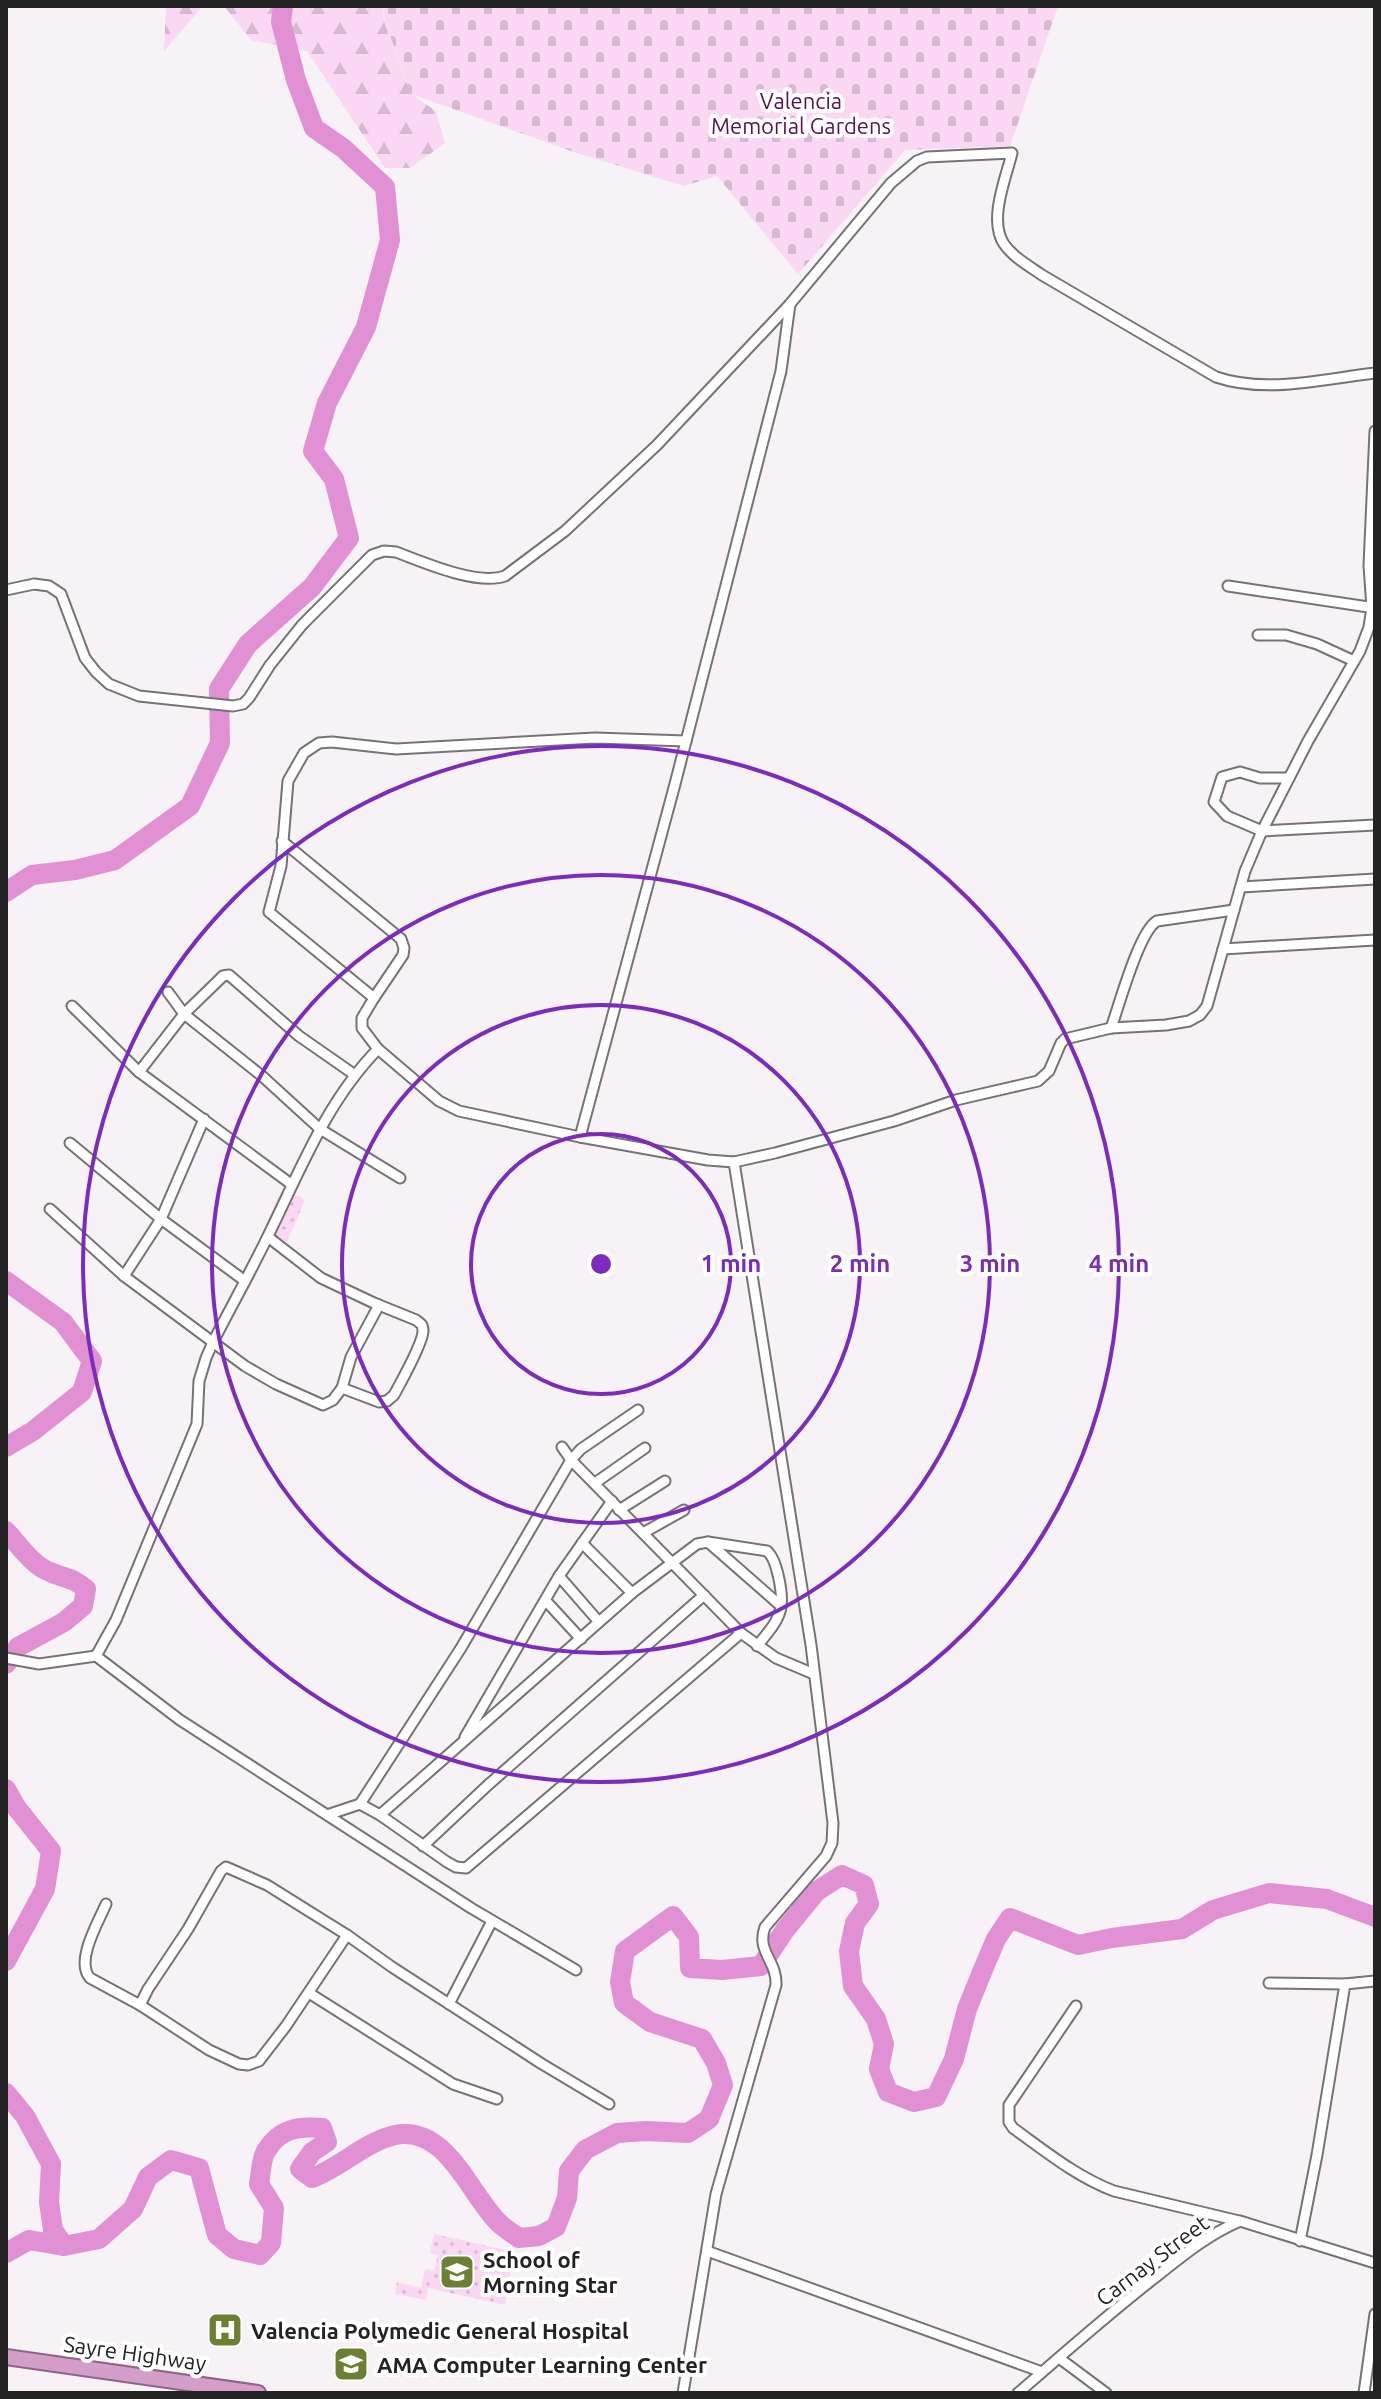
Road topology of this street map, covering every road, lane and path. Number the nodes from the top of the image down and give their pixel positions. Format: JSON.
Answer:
{"nodes":[{"id":1,"x":790,"y":304,"type":"junction"},
{"id":2,"x":1375,"y":373,"type":"edge"},
{"id":3,"x":1375,"y":431,"type":"edge"},
{"id":4,"x":1228,"y":586,"type":"dead end"},
{"id":5,"x":6,"y":590,"type":"edge"},
{"id":6,"x":1374,"y":608,"type":"edge"},
{"id":7,"x":1258,"y":635,"type":"dead end"},
{"id":8,"x":1354,"y":661,"type":"junction"},
{"id":9,"x":686,"y":741,"type":"junction"},
{"id":10,"x":1289,"y":778,"type":"junction"},
{"id":11,"x":1375,"y":825,"type":"edge"},
{"id":12,"x":1262,"y":831,"type":"junction"},
{"id":13,"x":282,"y":841,"type":"junction"},
{"id":14,"x":1375,"y":879,"type":"edge"},
{"id":15,"x":1241,"y":887,"type":"junction"},
{"id":16,"x":1234,"y":910,"type":"junction"},
{"id":17,"x":1375,"y":940,"type":"edge"},
{"id":18,"x":1223,"y":949,"type":"junction"},
{"id":19,"x":168,"y":992,"type":"dead end"},
{"id":20,"x":374,"y":998,"type":"junction"},
{"id":21,"x":72,"y":1006,"type":"dead end"},
{"id":22,"x":184,"y":1014,"type":"junction"},
{"id":23,"x":1111,"y":1028,"type":"junction"},
{"id":24,"x":378,"y":1049,"type":"junction"},
{"id":25,"x":139,"y":1072,"type":"junction"},
{"id":26,"x":355,"y":1075,"type":"junction"},
{"id":27,"x":204,"y":1119,"type":"junction"},
{"id":28,"x":320,"y":1129,"type":"junction"},
{"id":29,"x":580,"y":1137,"type":"junction"},
{"id":30,"x":70,"y":1143,"type":"dead end"},
{"id":31,"x":734,"y":1162,"type":"junction"},
{"id":32,"x":400,"y":1178,"type":"dead end"},
{"id":33,"x":291,"y":1184,"type":"junction"},
{"id":34,"x":50,"y":1209,"type":"dead end"},
{"id":35,"x":161,"y":1219,"type":"junction"},
{"id":36,"x":268,"y":1237,"type":"junction"},
{"id":37,"x":124,"y":1276,"type":"junction"},
{"id":38,"x":245,"y":1281,"type":"junction"},
{"id":39,"x":379,"y":1305,"type":"junction"},
{"id":40,"x":213,"y":1342,"type":"junction"},
{"id":41,"x":342,"y":1388,"type":"junction"},
{"id":42,"x":638,"y":1410,"type":"dead end"},
{"id":43,"x":562,"y":1447,"type":"dead end"},
{"id":44,"x":645,"y":1448,"type":"dead end"},
{"id":45,"x":571,"y":1460,"type":"junction"},
{"id":46,"x":665,"y":1481,"type":"dead end"},
{"id":47,"x":595,"y":1483,"type":"junction"},
{"id":48,"x":612,"y":1501,"type":"junction"},
{"id":49,"x":619,"y":1510,"type":"junction"},
{"id":50,"x":684,"y":1510,"type":"dead end"},
{"id":51,"x":643,"y":1533,"type":"junction"},
{"id":52,"x":708,"y":1542,"type":"junction"},
{"id":53,"x":582,"y":1543,"type":"junction"},
{"id":54,"x":672,"y":1562,"type":"junction"},
{"id":55,"x":559,"y":1576,"type":"junction"},
{"id":56,"x":632,"y":1593,"type":"junction"},
{"id":57,"x":704,"y":1595,"type":"junction"},
{"id":58,"x":546,"y":1601,"type":"junction"},
{"id":59,"x":781,"y":1607,"type":"junction"},
{"id":60,"x":599,"y":1622,"type":"junction"},
{"id":61,"x":741,"y":1633,"type":"junction"},
{"id":62,"x":581,"y":1639,"type":"junction"},
{"id":63,"x":757,"y":1646,"type":"junction"},
{"id":64,"x":96,"y":1656,"type":"junction"},
{"id":65,"x":6,"y":1658,"type":"edge"},
{"id":66,"x":814,"y":1674,"type":"junction"},
{"id":67,"x":459,"y":1747,"type":"junction"},
{"id":68,"x":360,"y":1804,"type":"junction"},
{"id":69,"x":327,"y":1815,"type":"junction"},
{"id":70,"x":380,"y":1815,"type":"junction"},
{"id":71,"x":423,"y":1846,"type":"junction"},
{"id":72,"x":106,"y":1904,"type":"dead end"},
{"id":73,"x":492,"y":1921,"type":"junction"},
{"id":74,"x":347,"y":1935,"type":"junction"},
{"id":75,"x":576,"y":1970,"type":"dead end"},
{"id":76,"x":1375,"y":1981,"type":"edge"},
{"id":77,"x":1269,"y":1983,"type":"dead end"},
{"id":78,"x":1345,"y":1984,"type":"junction"},
{"id":79,"x":309,"y":1993,"type":"junction"},
{"id":80,"x":449,"y":2004,"type":"junction"},
{"id":81,"x":140,"y":2005,"type":"junction"},
{"id":82,"x":1076,"y":2006,"type":"dead end"},
{"id":83,"x":497,"y":2099,"type":"dead end"},
{"id":84,"x":609,"y":2104,"type":"dead end"},
{"id":85,"x":1240,"y":2221,"type":"junction"},
{"id":86,"x":1300,"y":2241,"type":"junction"},
{"id":87,"x":707,"y":2251,"type":"junction"},
{"id":88,"x":1375,"y":2263,"type":"edge"},
{"id":89,"x":1375,"y":2314,"type":"edge"},
{"id":90,"x":6,"y":2357,"type":"edge"},
{"id":91,"x":1059,"y":2358,"type":"junction"},
{"id":92,"x":1042,"y":2372,"type":"junction"},
{"id":93,"x":1367,"y":2372,"type":"junction"},
{"id":94,"x":1375,"y":2380,"type":"edge"},
{"id":95,"x":250,"y":2392,"type":"edge"},
{"id":96,"x":683,"y":2393,"type":"edge"},
{"id":97,"x":1018,"y":2393,"type":"edge"},
{"id":98,"x":1106,"y":2393,"type":"edge"},
{"id":99,"x":1364,"y":2393,"type":"edge"}],
"edges":[{"from":1,"to":2,"type":"street"},
{"from":1,"to":5,"type":"street"},
{"from":1,"to":9,"type":"street"},
{"from":3,"to":6,"type":"street"},
{"from":4,"to":6,"type":"street"},
{"from":6,"to":8,"type":"street"},
{"from":7,"to":8,"type":"street"},
{"from":8,"to":10,"type":"street"},
{"from":9,"to":13,"type":"street"},
{"from":9,"to":29,"type":"street"},
{"from":10,"to":12,"type":"street"},
{"from":10,"to":12,"type":"street"},
{"from":11,"to":12,"type":"street"},
{"from":12,"to":15,"type":"street"},
{"from":13,"to":20,"type":"street"},
{"from":13,"to":20,"type":"street"},
{"from":14,"to":15,"type":"street"},
{"from":15,"to":16,"type":"street"},
{"from":16,"to":18,"type":"street"},
{"from":16,"to":23,"type":"street"},
{"from":17,"to":18,"type":"street"},
{"from":18,"to":23,"type":"street"},
{"from":19,"to":22,"type":"street"},
{"from":20,"to":24,"type":"street"},
{"from":21,"to":25,"type":"street"},
{"from":22,"to":25,"type":"street"},
{"from":22,"to":26,"type":"street"},
{"from":22,"to":28,"type":"street"},
{"from":23,"to":31,"type":"street"},
{"from":24,"to":26,"type":"street"},
{"from":24,"to":29,"type":"street"},
{"from":25,"to":27,"type":"street"},
{"from":26,"to":28,"type":"street"},
{"from":27,"to":33,"type":"street"},
{"from":27,"to":35,"type":"street"},
{"from":28,"to":32,"type":"street"},
{"from":28,"to":33,"type":"street"},
{"from":29,"to":31,"type":"street"},
{"from":30,"to":35,"type":"street"},
{"from":31,"to":66,"type":"street"},
{"from":33,"to":36,"type":"street"},
{"from":34,"to":37,"type":"street"},
{"from":35,"to":37,"type":"street"},
{"from":35,"to":38,"type":"street"},
{"from":36,"to":38,"type":"street"},
{"from":36,"to":39,"type":"street"},
{"from":37,"to":40,"type":"street"},
{"from":38,"to":40,"type":"street"},
{"from":39,"to":41,"type":"street"},
{"from":39,"to":41,"type":"street"},
{"from":40,"to":41,"type":"street"},
{"from":40,"to":64,"type":"street"},
{"from":42,"to":45,"type":"street"},
{"from":43,"to":45,"type":"street"},
{"from":44,"to":47,"type":"street"},
{"from":45,"to":47,"type":"street"},
{"from":45,"to":68,"type":"street"},
{"from":46,"to":49,"type":"street"},
{"from":47,"to":48,"type":"street"},
{"from":48,"to":49,"type":"street"},
{"from":48,"to":53,"type":"street"},
{"from":49,"to":51,"type":"street"},
{"from":50,"to":51,"type":"street"},
{"from":51,"to":54,"type":"street"},
{"from":52,"to":54,"type":"street"},
{"from":52,"to":59,"type":"street"},
{"from":52,"to":59,"type":"street"},
{"from":53,"to":55,"type":"street"},
{"from":53,"to":56,"type":"street"},
{"from":54,"to":56,"type":"street"},
{"from":54,"to":57,"type":"street"},
{"from":55,"to":58,"type":"street"},
{"from":55,"to":60,"type":"street"},
{"from":56,"to":60,"type":"street"},
{"from":57,"to":61,"type":"street"},
{"from":57,"to":71,"type":"street"},
{"from":58,"to":62,"type":"street"},
{"from":58,"to":67,"type":"street"},
{"from":59,"to":63,"type":"street"},
{"from":60,"to":62,"type":"street"},
{"from":61,"to":63,"type":"street"},
{"from":61,"to":71,"type":"street"},
{"from":62,"to":67,"type":"street"},
{"from":63,"to":66,"type":"street"},
{"from":64,"to":65,"type":"street"},
{"from":64,"to":69,"type":"street"},
{"from":66,"to":87,"type":"street"},
{"from":67,"to":70,"type":"street"},
{"from":68,"to":69,"type":"street"},
{"from":68,"to":70,"type":"street"},
{"from":69,"to":73,"type":"street"},
{"from":70,"to":71,"type":"street"},
{"from":72,"to":81,"type":"street"},
{"from":73,"to":75,"type":"street"},
{"from":73,"to":80,"type":"street"},
{"from":74,"to":79,"type":"street"},
{"from":74,"to":80,"type":"street"},
{"from":74,"to":81,"type":"street"},
{"from":76,"to":78,"type":"street"},
{"from":77,"to":78,"type":"street"},
{"from":78,"to":86,"type":"street"},
{"from":79,"to":81,"type":"street"},
{"from":79,"to":83,"type":"street"},
{"from":80,"to":84,"type":"street"},
{"from":82,"to":85,"type":"street"},
{"from":85,"to":86,"type":"street","name":"Carnay Street"},
{"from":85,"to":91,"type":"street","name":"Carnay Street"},
{"from":86,"to":88,"type":"street","name":"Carnay Street"},
{"from":87,"to":92,"type":"street"},
{"from":87,"to":96,"type":"street"},
{"from":89,"to":93,"type":"street"},
{"from":90,"to":95,"type":"highway","name":"Sayre Highway"},
{"from":91,"to":92,"type":"street","name":"Carnay Street"},
{"from":91,"to":98,"type":"street"},
{"from":92,"to":97,"type":"street","name":"Carnay Street"},
{"from":93,"to":94,"type":"street"},
{"from":93,"to":99,"type":"street"}]}
